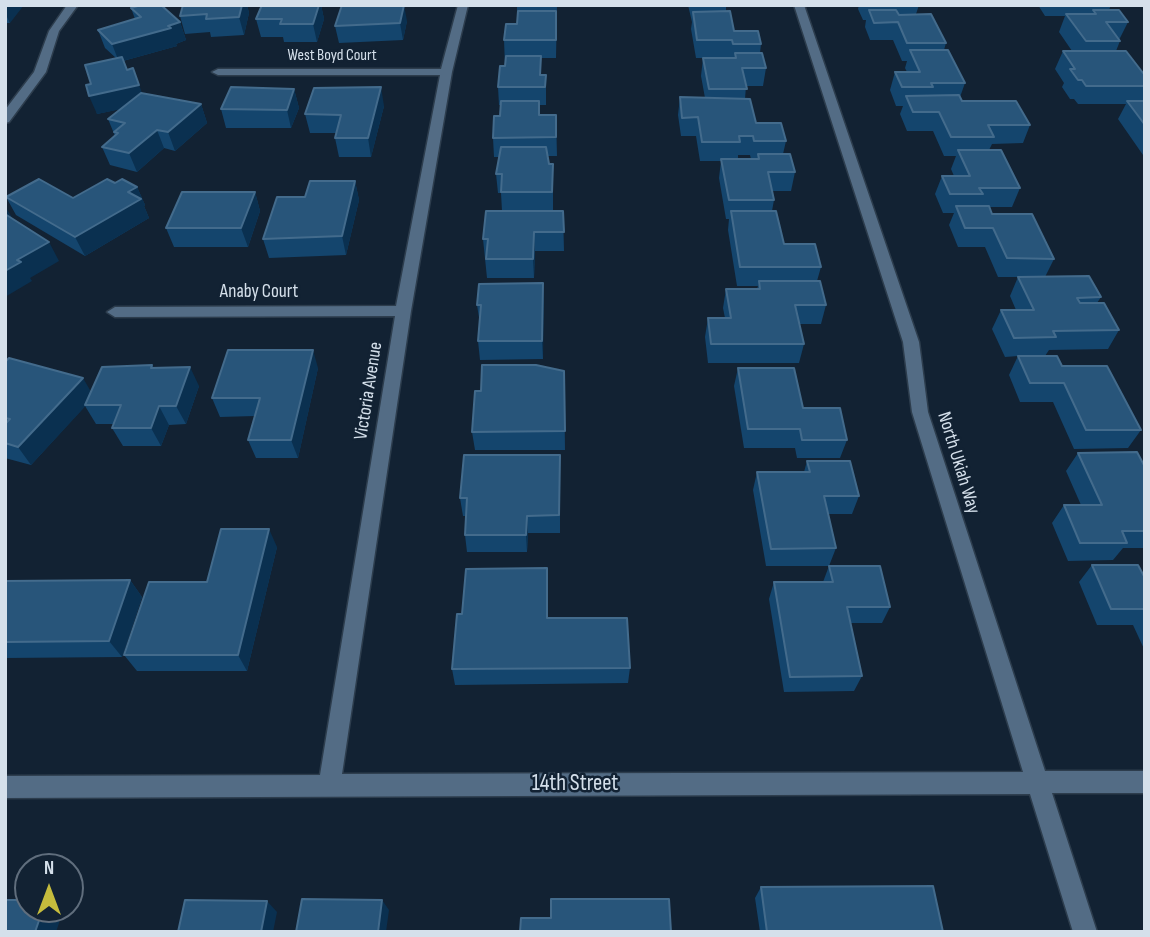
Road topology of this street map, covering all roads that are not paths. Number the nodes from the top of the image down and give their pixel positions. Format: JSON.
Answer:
{"nodes":[{"id":1,"x":73,"y":5,"type":"edge"},
{"id":2,"x":463,"y":5,"type":"edge"},
{"id":3,"x":799,"y":5,"type":"edge"},
{"id":4,"x":218,"y":72,"type":"dead end"},
{"id":5,"x":446,"y":72,"type":"junction"},
{"id":6,"x":5,"y":119,"type":"edge"},
{"id":7,"x":403,"y":311,"type":"junction"},
{"id":8,"x":115,"y":312,"type":"dead end"},
{"id":9,"x":1036,"y":782,"type":"junction"},
{"id":10,"x":1145,"y":782,"type":"edge"},
{"id":11,"x":329,"y":785,"type":"junction"},
{"id":12,"x":5,"y":787,"type":"edge"},
{"id":13,"x":1085,"y":932,"type":"edge"}],
"edges":[{"from":1,"to":6,"type":"street"},
{"from":2,"to":5,"type":"street","name":"Victoria Avenue"},
{"from":3,"to":9,"type":"street","name":"North Ukiah Way"},
{"from":4,"to":5,"type":"street","name":"West Boyd Court"},
{"from":5,"to":7,"type":"street","name":"Victoria Avenue"},
{"from":7,"to":8,"type":"street","name":"Anaby Court"},
{"from":7,"to":11,"type":"street","name":"Victoria Avenue"},
{"from":9,"to":10,"type":"street","name":"14th Street"},
{"from":9,"to":11,"type":"street","name":"14th Street"},
{"from":9,"to":13,"type":"street","name":"North Ukiah Way"},
{"from":11,"to":12,"type":"street","name":"14th Street"}]}
